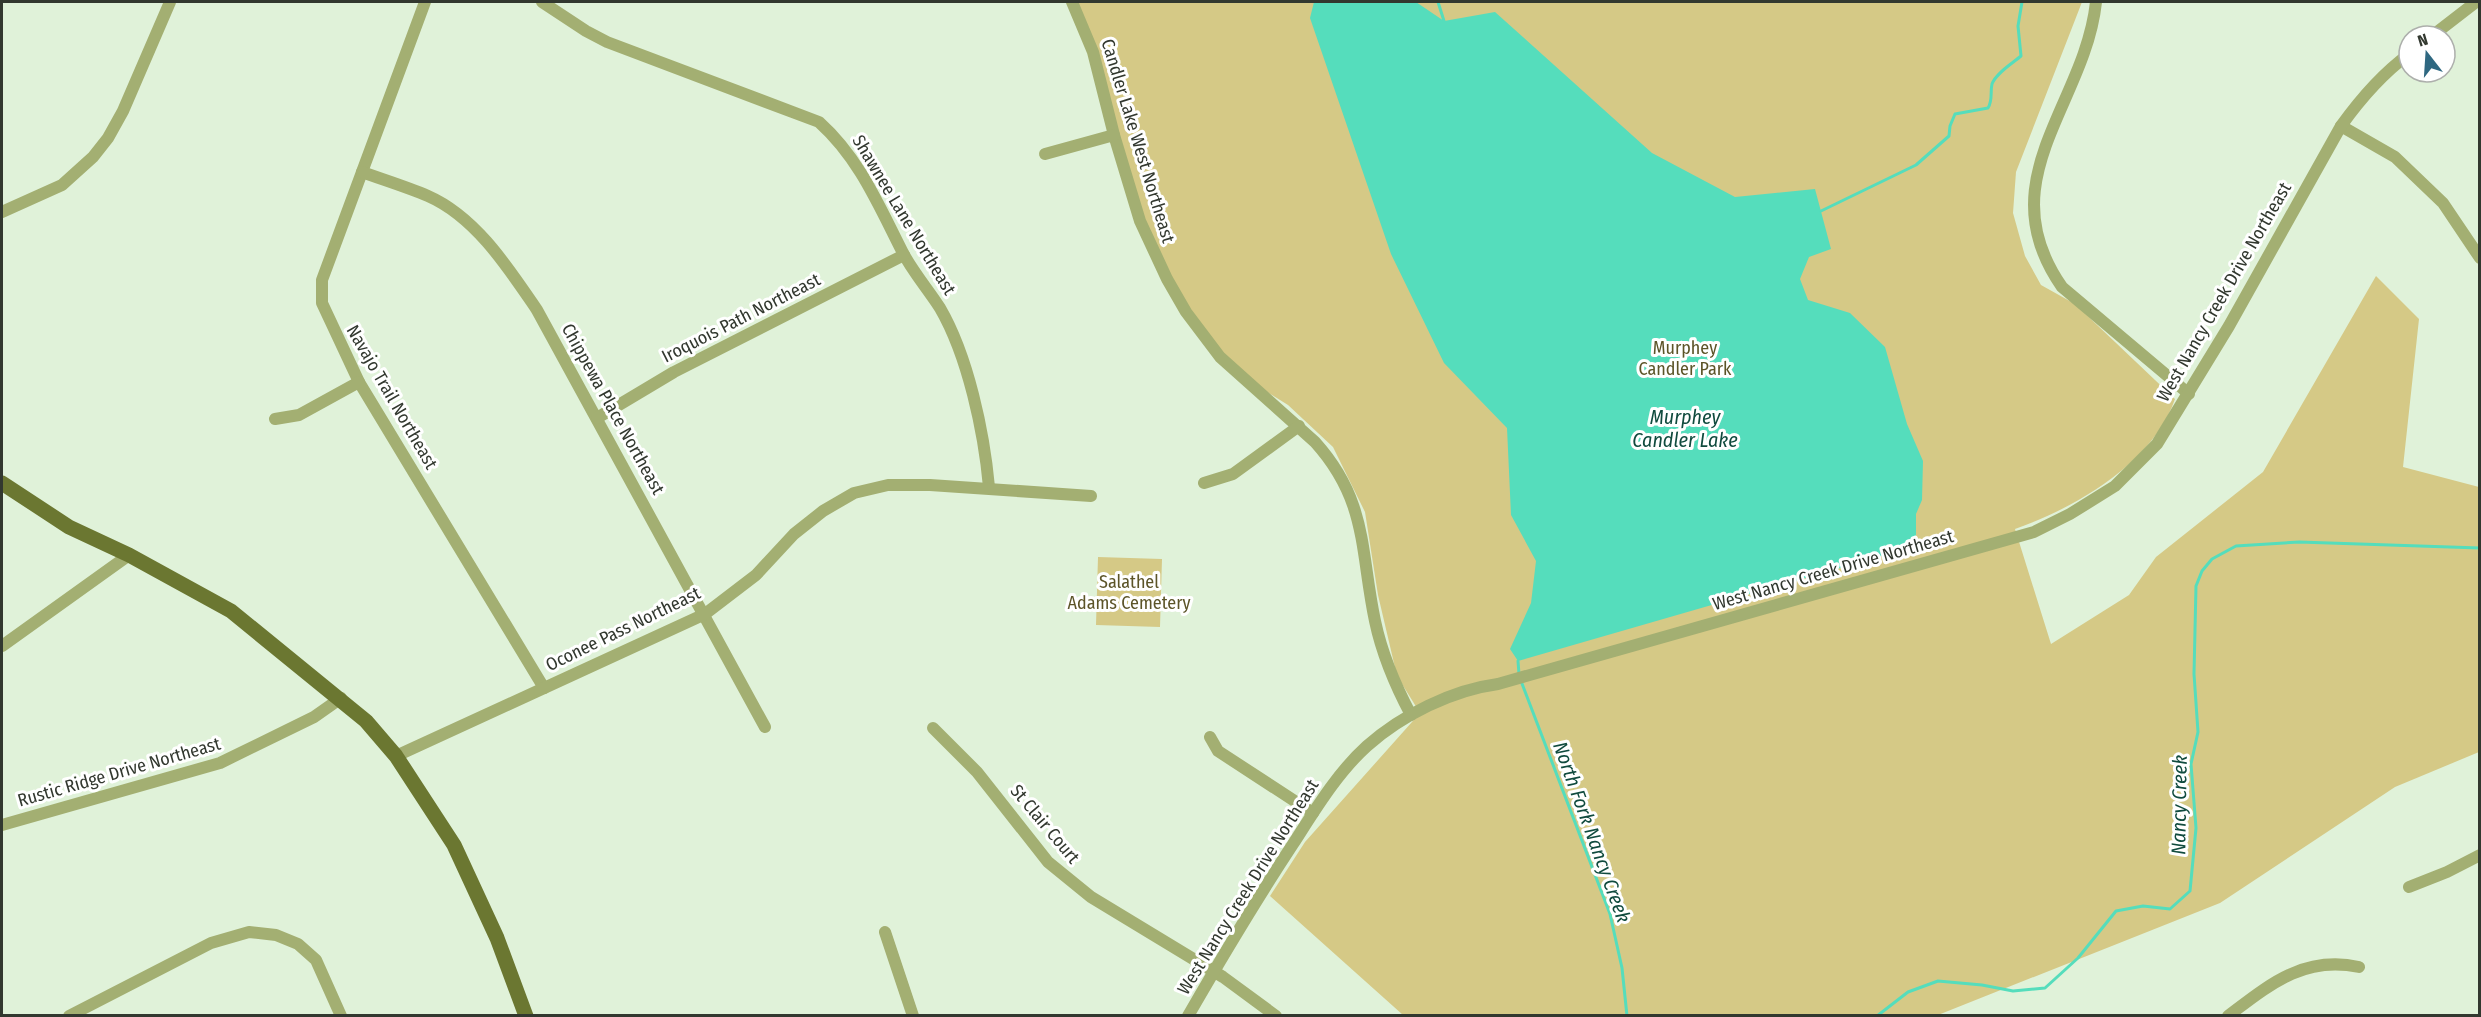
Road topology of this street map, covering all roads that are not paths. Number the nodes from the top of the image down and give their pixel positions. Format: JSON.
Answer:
{"nodes":[{"id":1,"x":170,"y":2,"type":"edge"},
{"id":2,"x":425,"y":2,"type":"edge"},
{"id":3,"x":542,"y":2,"type":"edge"},
{"id":4,"x":1072,"y":2,"type":"edge"},
{"id":5,"x":2097,"y":2,"type":"edge"},
{"id":6,"x":2476,"y":2,"type":"edge"},
{"id":7,"x":2448,"y":24,"type":"edge"},
{"id":8,"x":2397,"y":63,"type":"edge"},
{"id":9,"x":2341,"y":126,"type":"junction"},
{"id":10,"x":1114,"y":135,"type":"junction"},
{"id":11,"x":1045,"y":154,"type":"dead end"},
{"id":12,"x":363,"y":172,"type":"junction"},
{"id":13,"x":2,"y":212,"type":"edge"},
{"id":14,"x":904,"y":255,"type":"junction"},
{"id":15,"x":2480,"y":258,"type":"edge"},
{"id":16,"x":359,"y":382,"type":"junction"},
{"id":17,"x":2189,"y":394,"type":"junction"},
{"id":18,"x":597,"y":418,"type":"junction"},
{"id":19,"x":275,"y":419,"type":"dead end"},
{"id":20,"x":1299,"y":426,"type":"junction"},
{"id":21,"x":2,"y":483,"type":"edge"},
{"id":22,"x":1204,"y":483,"type":"dead end"},
{"id":23,"x":989,"y":487,"type":"junction"},
{"id":24,"x":1091,"y":495,"type":"dead end"},
{"id":25,"x":129,"y":555,"type":"junction"},
{"id":26,"x":705,"y":614,"type":"junction"},
{"id":27,"x":2,"y":646,"type":"edge"},
{"id":28,"x":544,"y":688,"type":"junction"},
{"id":29,"x":341,"y":698,"type":"junction"},
{"id":30,"x":1411,"y":715,"type":"junction"},
{"id":31,"x":765,"y":727,"type":"dead end"},
{"id":32,"x":933,"y":728,"type":"dead end"},
{"id":33,"x":1210,"y":737,"type":"dead end"},
{"id":34,"x":396,"y":756,"type":"junction"},
{"id":35,"x":1313,"y":813,"type":"junction"},
{"id":36,"x":2,"y":825,"type":"edge"},
{"id":37,"x":2480,"y":855,"type":"edge"},
{"id":38,"x":2409,"y":886,"type":"dead end"},
{"id":39,"x":885,"y":932,"type":"dead end"},
{"id":40,"x":2359,"y":967,"type":"dead end"},
{"id":41,"x":1214,"y":971,"type":"junction"},
{"id":42,"x":69,"y":1016,"type":"edge"},
{"id":43,"x":341,"y":1016,"type":"edge"},
{"id":44,"x":525,"y":1016,"type":"edge"},
{"id":45,"x":913,"y":1016,"type":"edge"},
{"id":46,"x":1188,"y":1016,"type":"edge"},
{"id":47,"x":1276,"y":1016,"type":"edge"},
{"id":48,"x":2228,"y":1016,"type":"edge"}],
"edges":[{"from":1,"to":13,"type":"street"},
{"from":2,"to":12,"type":"street","name":"Navajo Trail Northeast"},
{"from":3,"to":14,"type":"street","name":"Shawnee Lane Northeast"},
{"from":4,"to":10,"type":"street","name":"Candler Lake West Northeast"},
{"from":5,"to":17,"type":"street"},
{"from":6,"to":7,"type":"street"},
{"from":8,"to":9,"type":"street","name":"West Nancy Creek Drive Northeast"},
{"from":9,"to":15,"type":"street"},
{"from":9,"to":17,"type":"street","name":"West Nancy Creek Drive Northeast"},
{"from":10,"to":11,"type":"street"},
{"from":10,"to":20,"type":"street","name":"Candler Lake West Northeast"},
{"from":12,"to":16,"type":"street","name":"Navajo Trail Northeast"},
{"from":12,"to":18,"type":"street","name":"Chippewa Place Northeast"},
{"from":14,"to":18,"type":"street","name":"Iroquois Path Northeast"},
{"from":14,"to":23,"type":"street","name":"Shawnee Lane Northeast"},
{"from":16,"to":19,"type":"street"},
{"from":16,"to":28,"type":"street","name":"Navajo Trail Northeast"},
{"from":17,"to":30,"type":"street","name":"West Nancy Creek Drive Northeast"},
{"from":18,"to":26,"type":"street","name":"Chippewa Place Northeast"},
{"from":20,"to":22,"type":"street"},
{"from":20,"to":30,"type":"street","name":"Candler Lake West Northeast"},
{"from":21,"to":25,"type":"main road"},
{"from":23,"to":24,"type":"street","name":"Oconee Pass Northeast"},
{"from":23,"to":26,"type":"street","name":"Oconee Pass Northeast"},
{"from":25,"to":27,"type":"street"},
{"from":25,"to":29,"type":"main road"},
{"from":26,"to":28,"type":"street","name":"Oconee Pass Northeast"},
{"from":26,"to":31,"type":"street","name":"Chippewa Place Northeast"},
{"from":28,"to":34,"type":"street","name":"Oconee Pass Northeast"},
{"from":29,"to":34,"type":"main road"},
{"from":29,"to":36,"type":"street","name":"Rustic Ridge Drive Northeast"},
{"from":30,"to":35,"type":"street","name":"West Nancy Creek Drive Northeast"},
{"from":32,"to":41,"type":"street","name":"St Clair Court"},
{"from":33,"to":35,"type":"street"},
{"from":34,"to":44,"type":"main road"},
{"from":35,"to":41,"type":"street","name":"West Nancy Creek Drive Northeast"},
{"from":37,"to":38,"type":"street"},
{"from":39,"to":45,"type":"street"},
{"from":40,"to":48,"type":"street"},
{"from":41,"to":46,"type":"street","name":"West Nancy Creek Drive Northeast"},
{"from":41,"to":47,"type":"street","name":"St Clair Court"},
{"from":42,"to":43,"type":"street"}]}
